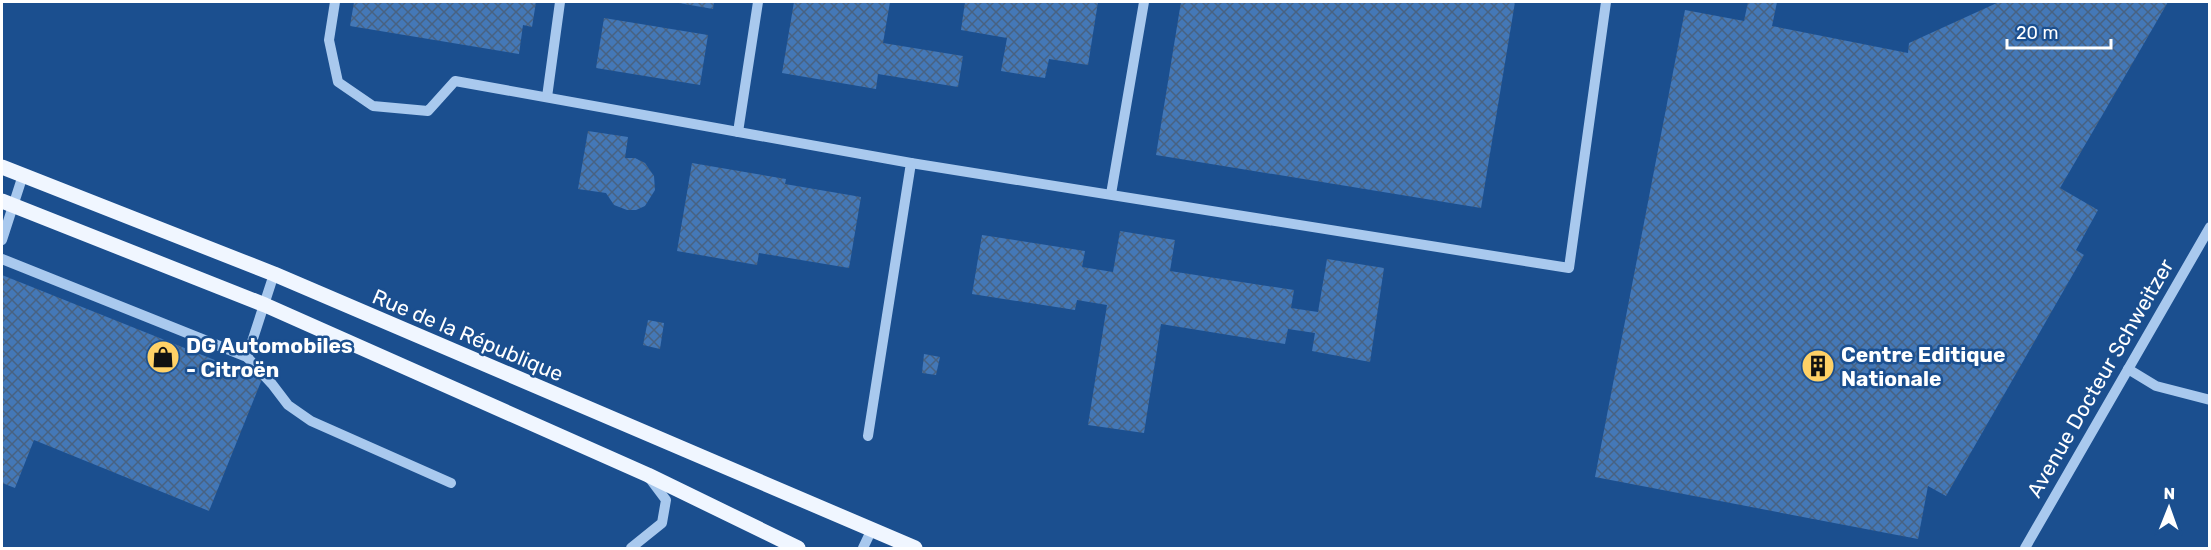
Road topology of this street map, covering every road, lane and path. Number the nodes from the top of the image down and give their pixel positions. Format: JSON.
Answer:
{"nodes":[{"id":1,"x":335,"y":2,"type":"edge"},
{"id":2,"x":560,"y":2,"type":"edge"},
{"id":3,"x":758,"y":2,"type":"edge"},
{"id":4,"x":1144,"y":2,"type":"edge"},
{"id":5,"x":1605,"y":2,"type":"edge"},
{"id":6,"x":547,"y":97,"type":"junction"},
{"id":7,"x":738,"y":132,"type":"junction"},
{"id":8,"x":911,"y":163,"type":"junction"},
{"id":9,"x":2,"y":167,"type":"edge"},
{"id":10,"x":23,"y":175,"type":"junction"},
{"id":11,"x":1111,"y":194,"type":"junction"},
{"id":12,"x":8,"y":203,"type":"edge"},
{"id":13,"x":2210,"y":227,"type":"edge"},
{"id":14,"x":2,"y":240,"type":"edge"},
{"id":15,"x":2,"y":259,"type":"edge"},
{"id":16,"x":274,"y":274,"type":"junction"},
{"id":17,"x":265,"y":305,"type":"junction"},
{"id":18,"x":247,"y":357,"type":"junction"},
{"id":19,"x":2128,"y":369,"type":"junction"},
{"id":20,"x":2210,"y":400,"type":"edge"},
{"id":21,"x":868,"y":436,"type":"dead end"},
{"id":22,"x":648,"y":475,"type":"junction"},
{"id":23,"x":451,"y":483,"type":"dead end"},
{"id":24,"x":872,"y":529,"type":"junction"},
{"id":25,"x":631,"y":549,"type":"edge"},
{"id":26,"x":798,"y":549,"type":"edge"},
{"id":27,"x":863,"y":549,"type":"edge"},
{"id":28,"x":915,"y":549,"type":"edge"},
{"id":29,"x":2025,"y":549,"type":"edge"}],
"edges":[{"from":1,"to":6,"type":"street"},
{"from":2,"to":6,"type":"street"},
{"from":3,"to":7,"type":"street"},
{"from":4,"to":11,"type":"street"},
{"from":5,"to":11,"type":"street"},
{"from":6,"to":7,"type":"street"},
{"from":7,"to":8,"type":"street"},
{"from":8,"to":11,"type":"street"},
{"from":8,"to":21,"type":"street"},
{"from":9,"to":10,"type":"main road","name":"Rue de la République"},
{"from":10,"to":12,"type":"street"},
{"from":10,"to":16,"type":"main road","name":"Rue de la République"},
{"from":12,"to":14,"type":"street"},
{"from":12,"to":17,"type":"main road"},
{"from":13,"to":19,"type":"street","name":"Avenue Docteur Schweitzer"},
{"from":15,"to":18,"type":"street"},
{"from":16,"to":17,"type":"street"},
{"from":16,"to":24,"type":"main road","name":"Rue de la République"},
{"from":17,"to":18,"type":"street"},
{"from":17,"to":22,"type":"main road"},
{"from":18,"to":23,"type":"street"},
{"from":19,"to":20,"type":"street"},
{"from":19,"to":29,"type":"street","name":"Avenue Docteur Schweitzer"},
{"from":22,"to":25,"type":"street"},
{"from":22,"to":26,"type":"main road"},
{"from":24,"to":27,"type":"street"},
{"from":24,"to":28,"type":"main road","name":"Rue de la République"}]}
